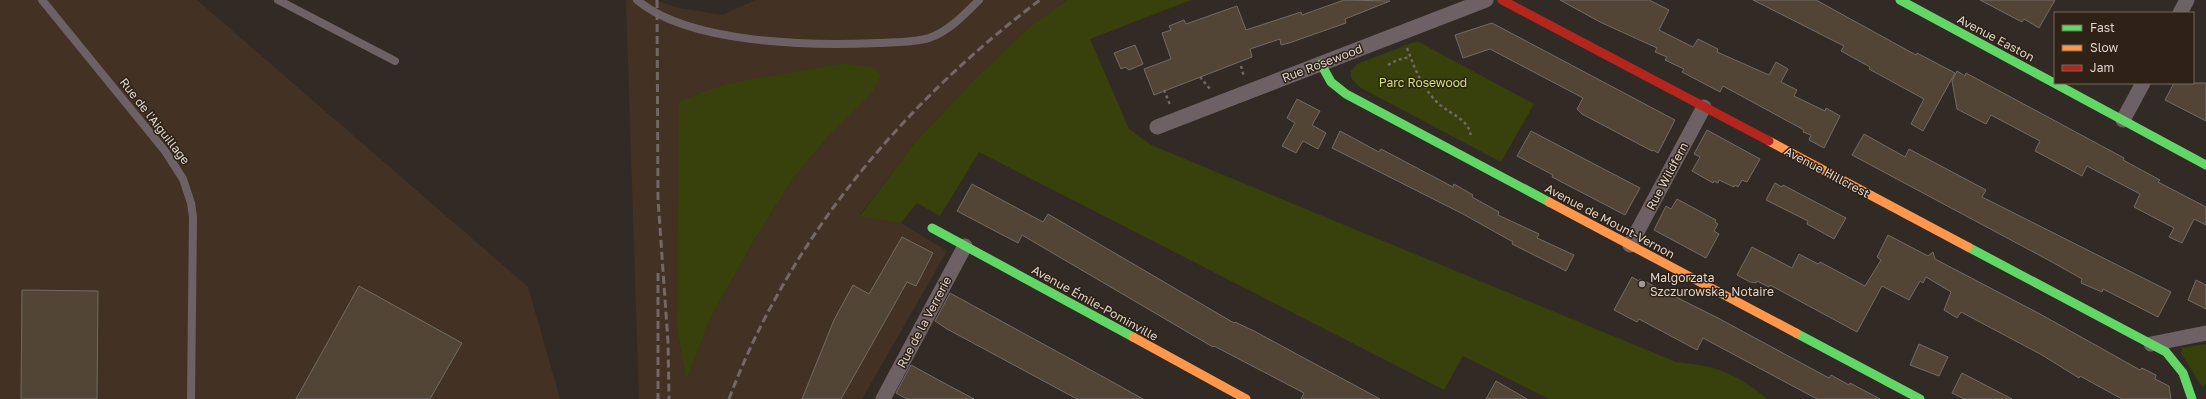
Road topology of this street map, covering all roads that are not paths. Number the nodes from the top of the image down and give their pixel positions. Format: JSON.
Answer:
{"nodes":[{"id":1,"x":42,"y":0,"type":"edge"},
{"id":2,"x":278,"y":0,"type":"edge"},
{"id":3,"x":637,"y":0,"type":"edge"},
{"id":4,"x":979,"y":0,"type":"edge"},
{"id":5,"x":1486,"y":0,"type":"edge"},
{"id":6,"x":1502,"y":0,"type":"edge"},
{"id":7,"x":1900,"y":0,"type":"edge"},
{"id":8,"x":2187,"y":0,"type":"edge"},
{"id":9,"x":2181,"y":12,"type":"edge"},
{"id":10,"x":395,"y":61,"type":"dead end"},
{"id":11,"x":1321,"y":64,"type":"junction"},
{"id":12,"x":2054,"y":83,"type":"edge"},
{"id":13,"x":2056,"y":84,"type":"edge"},
{"id":14,"x":2142,"y":84,"type":"edge"},
{"id":15,"x":1704,"y":107,"type":"junction"},
{"id":16,"x":2123,"y":120,"type":"junction"},
{"id":17,"x":1157,"y":127,"type":"dead end"},
{"id":18,"x":2206,"y":165,"type":"edge"},
{"id":19,"x":932,"y":228,"type":"dead end"},
{"id":20,"x":1630,"y":245,"type":"junction"},
{"id":21,"x":965,"y":246,"type":"junction"},
{"id":22,"x":2206,"y":333,"type":"edge"},
{"id":23,"x":2151,"y":344,"type":"junction"},
{"id":24,"x":191,"y":399,"type":"edge"},
{"id":25,"x":883,"y":399,"type":"edge"},
{"id":26,"x":1246,"y":399,"type":"edge"},
{"id":27,"x":1920,"y":399,"type":"edge"},
{"id":28,"x":2192,"y":399,"type":"edge"}],
"edges":[{"from":1,"to":24,"type":"lane","name":"Rue de l'Aiguillage"},
{"from":2,"to":10,"type":"lane"},
{"from":3,"to":4,"type":"lane"},
{"from":5,"to":11,"type":"street","name":"Rue Rosewood"},
{"from":6,"to":15,"type":"street","name":"Avenue Hillcrest"},
{"from":7,"to":12,"type":"street","name":"Avenue Easton"},
{"from":8,"to":9,"type":"street"},
{"from":11,"to":17,"type":"street","name":"Rue Rosewood"},
{"from":11,"to":20,"type":"street","name":"Avenue de Mount-Vernon"},
{"from":13,"to":16,"type":"street","name":"Avenue Easton"},
{"from":14,"to":16,"type":"street"},
{"from":15,"to":20,"type":"street","name":"Rue Wildfern"},
{"from":15,"to":23,"type":"street","name":"Avenue Hillcrest"},
{"from":16,"to":18,"type":"street","name":"Avenue Easton"},
{"from":19,"to":21,"type":"street","name":"Avenue Émile-Pominville"},
{"from":20,"to":27,"type":"street","name":"Avenue de Mount-Vernon"},
{"from":21,"to":25,"type":"street","name":"Rue de la Verrerie"},
{"from":21,"to":26,"type":"street","name":"Avenue Émile-Pominville"},
{"from":22,"to":23,"type":"street"},
{"from":23,"to":28,"type":"street","name":"Avenue Hillcrest"}]}
